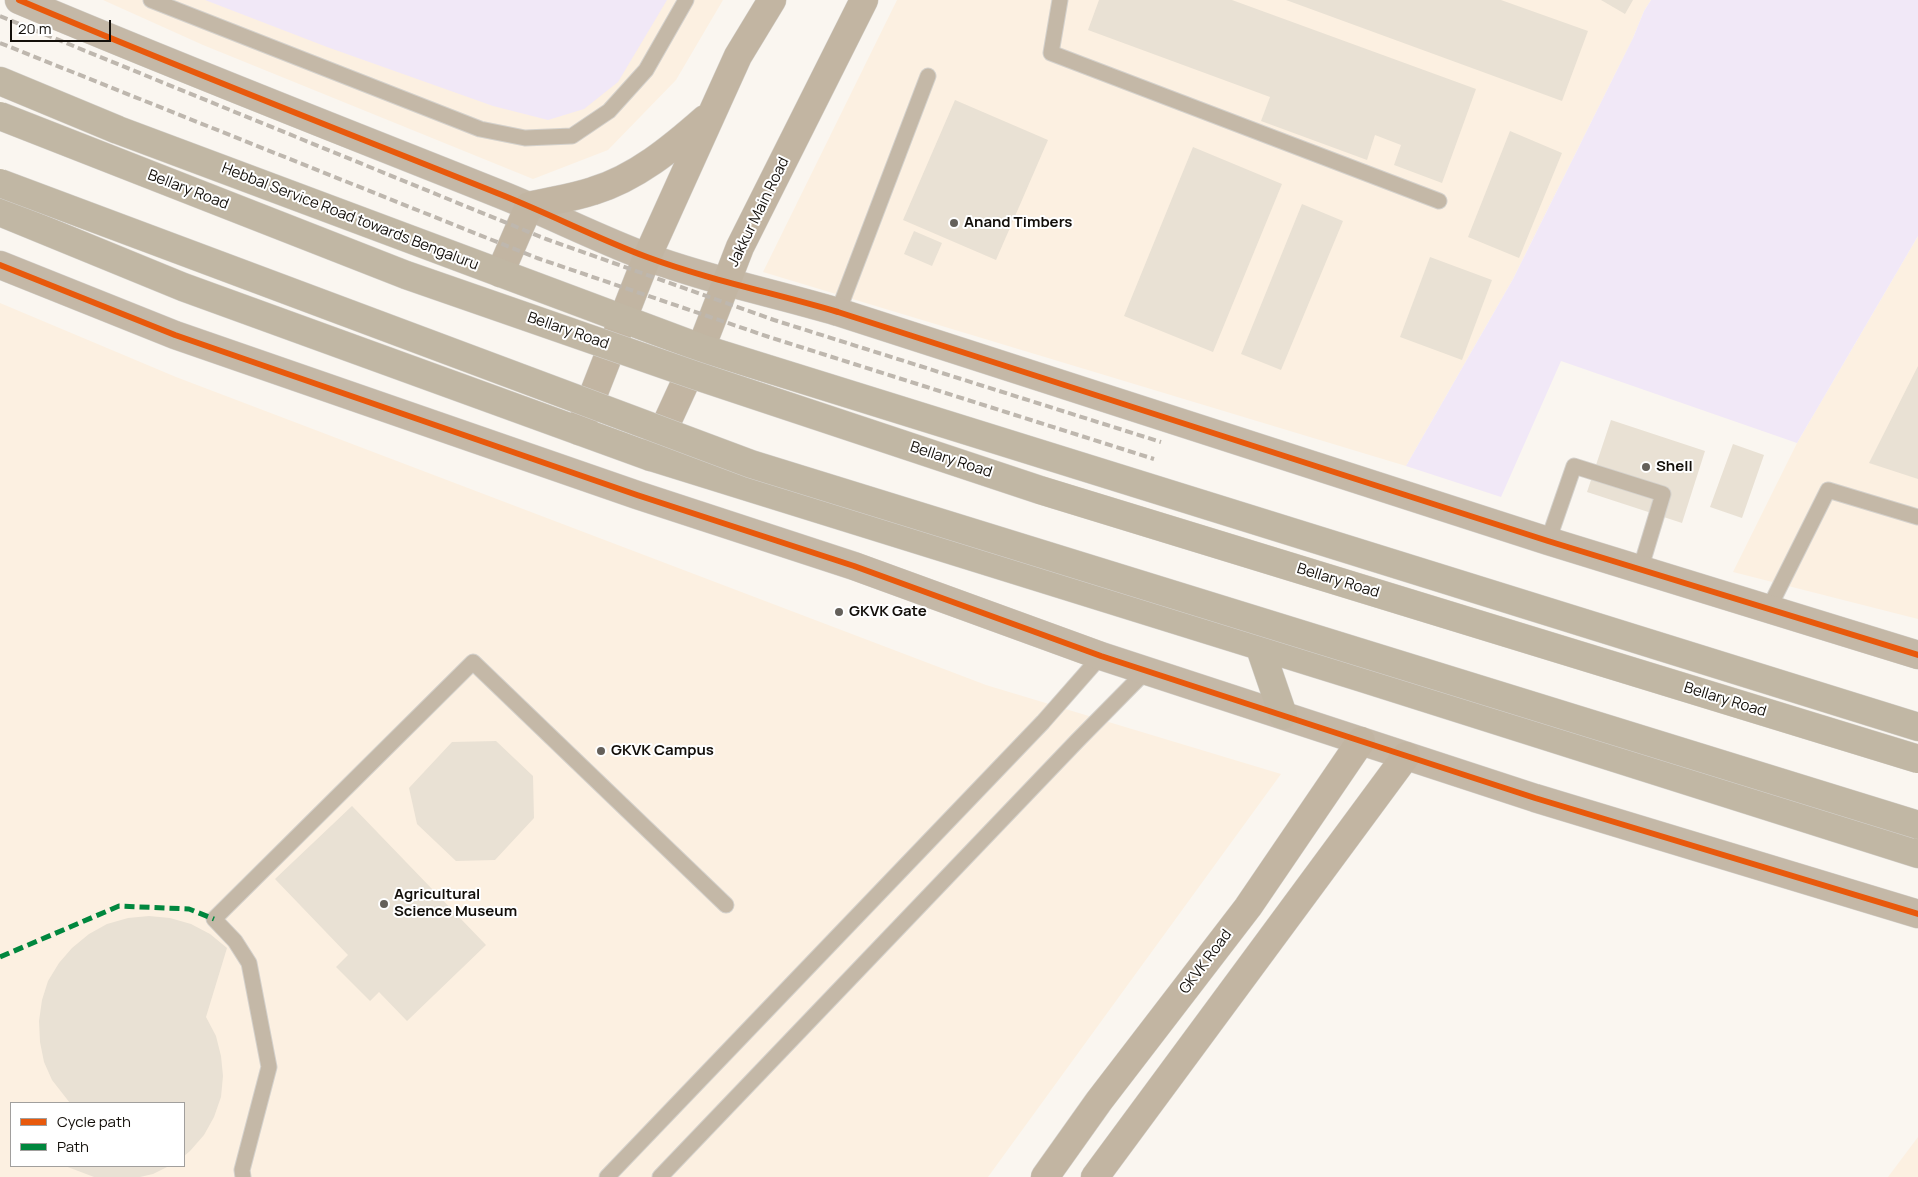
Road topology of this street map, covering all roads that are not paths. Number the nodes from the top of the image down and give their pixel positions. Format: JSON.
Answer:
{"nodes":[{"id":1,"x":19,"y":0,"type":"edge"},
{"id":2,"x":151,"y":0,"type":"edge"},
{"id":3,"x":686,"y":0,"type":"edge"},
{"id":4,"x":772,"y":0,"type":"edge"},
{"id":5,"x":864,"y":0,"type":"edge"},
{"id":6,"x":1060,"y":0,"type":"edge"},
{"id":7,"x":928,"y":76,"type":"dead end"},
{"id":8,"x":0,"y":81,"type":"edge"},
{"id":9,"x":711,"y":114,"type":"junction"},
{"id":10,"x":0,"y":116,"type":"edge"},
{"id":11,"x":0,"y":184,"type":"edge"},
{"id":12,"x":1439,"y":201,"type":"dead end"},
{"id":13,"x":529,"y":206,"type":"junction"},
{"id":14,"x":0,"y":212,"type":"edge"},
{"id":15,"x":647,"y":257,"type":"junction"},
{"id":16,"x":0,"y":265,"type":"edge"},
{"id":17,"x":500,"y":274,"type":"junction"},
{"id":18,"x":726,"y":282,"type":"junction"},
{"id":19,"x":838,"y":312,"type":"junction"},
{"id":20,"x":622,"y":318,"type":"junction"},
{"id":21,"x":701,"y":348,"type":"junction"},
{"id":22,"x":579,"y":431,"type":"junction"},
{"id":23,"x":651,"y":457,"type":"junction"},
{"id":24,"x":1918,"y":517,"type":"edge"},
{"id":25,"x":1548,"y":542,"type":"junction"},
{"id":26,"x":1640,"y":570,"type":"junction"},
{"id":27,"x":1769,"y":608,"type":"junction"},
{"id":28,"x":1259,"y":645,"type":"junction"},
{"id":29,"x":1918,"y":655,"type":"edge"},
{"id":30,"x":1102,"y":656,"type":"junction"},
{"id":31,"x":1147,"y":670,"type":"junction"},
{"id":32,"x":1283,"y":715,"type":"junction"},
{"id":33,"x":1918,"y":727,"type":"edge"},
{"id":34,"x":1360,"y":741,"type":"junction"},
{"id":35,"x":1406,"y":756,"type":"junction"},
{"id":36,"x":1918,"y":760,"type":"edge"},
{"id":37,"x":1918,"y":825,"type":"edge"},
{"id":38,"x":1918,"y":854,"type":"edge"},
{"id":39,"x":726,"y":905,"type":"dead end"},
{"id":40,"x":1918,"y":914,"type":"edge"},
{"id":41,"x":243,"y":1177,"type":"edge"},
{"id":42,"x":607,"y":1177,"type":"edge"},
{"id":43,"x":660,"y":1177,"type":"edge"},
{"id":44,"x":1045,"y":1177,"type":"edge"},
{"id":45,"x":1095,"y":1177,"type":"edge"}],
"edges":[{"from":1,"to":13,"type":"street"},
{"from":2,"to":3,"type":"lane"},
{"from":4,"to":9,"type":"main road"},
{"from":5,"to":18,"type":"main road","name":"Jakkur Main Road"},
{"from":6,"to":12,"type":"lane"},
{"from":7,"to":19,"type":"lane"},
{"from":8,"to":17,"type":"highway","name":"Hebbal Service Road towards Bengaluru"},
{"from":9,"to":13,"type":"main road"},
{"from":9,"to":15,"type":"main road"},
{"from":10,"to":36,"type":"highway","name":"Bellary Road","bridge":true},
{"from":11,"to":37,"type":"highway","bridge":true},
{"from":13,"to":15,"type":"street"},
{"from":13,"to":17,"type":"main road"},
{"from":14,"to":22,"type":"highway"},
{"from":15,"to":18,"type":"street"},
{"from":15,"to":20,"type":"main road"},
{"from":16,"to":30,"type":"street"},
{"from":17,"to":20,"type":"highway","name":"Hebbal Service Road towards Bengaluru"},
{"from":18,"to":19,"type":"street"},
{"from":18,"to":21,"type":"main road","name":"Jakkur Main Road"},
{"from":19,"to":25,"type":"street"},
{"from":20,"to":21,"type":"highway","name":"Hebbal Service Road towards Bengaluru"},
{"from":20,"to":22,"type":"main road"},
{"from":21,"to":23,"type":"main road","name":"Jakkur Main Road"},
{"from":21,"to":33,"type":"highway","name":"Bellary Road"},
{"from":22,"to":23,"type":"highway"},
{"from":23,"to":28,"type":"highway"},
{"from":24,"to":27,"type":"lane"},
{"from":25,"to":26,"type":"street"},
{"from":25,"to":26,"type":"lane"},
{"from":26,"to":27,"type":"street"},
{"from":27,"to":29,"type":"street"},
{"from":28,"to":32,"type":"highway"},
{"from":28,"to":38,"type":"highway"},
{"from":30,"to":31,"type":"street"},
{"from":30,"to":42,"type":"lane"},
{"from":31,"to":32,"type":"street"},
{"from":31,"to":43,"type":"lane"},
{"from":32,"to":34,"type":"street"},
{"from":34,"to":35,"type":"street"},
{"from":34,"to":44,"type":"main road","name":"GKVK Road"},
{"from":35,"to":40,"type":"street"},
{"from":35,"to":45,"type":"main road"},
{"from":39,"to":41,"type":"lane"}]}
